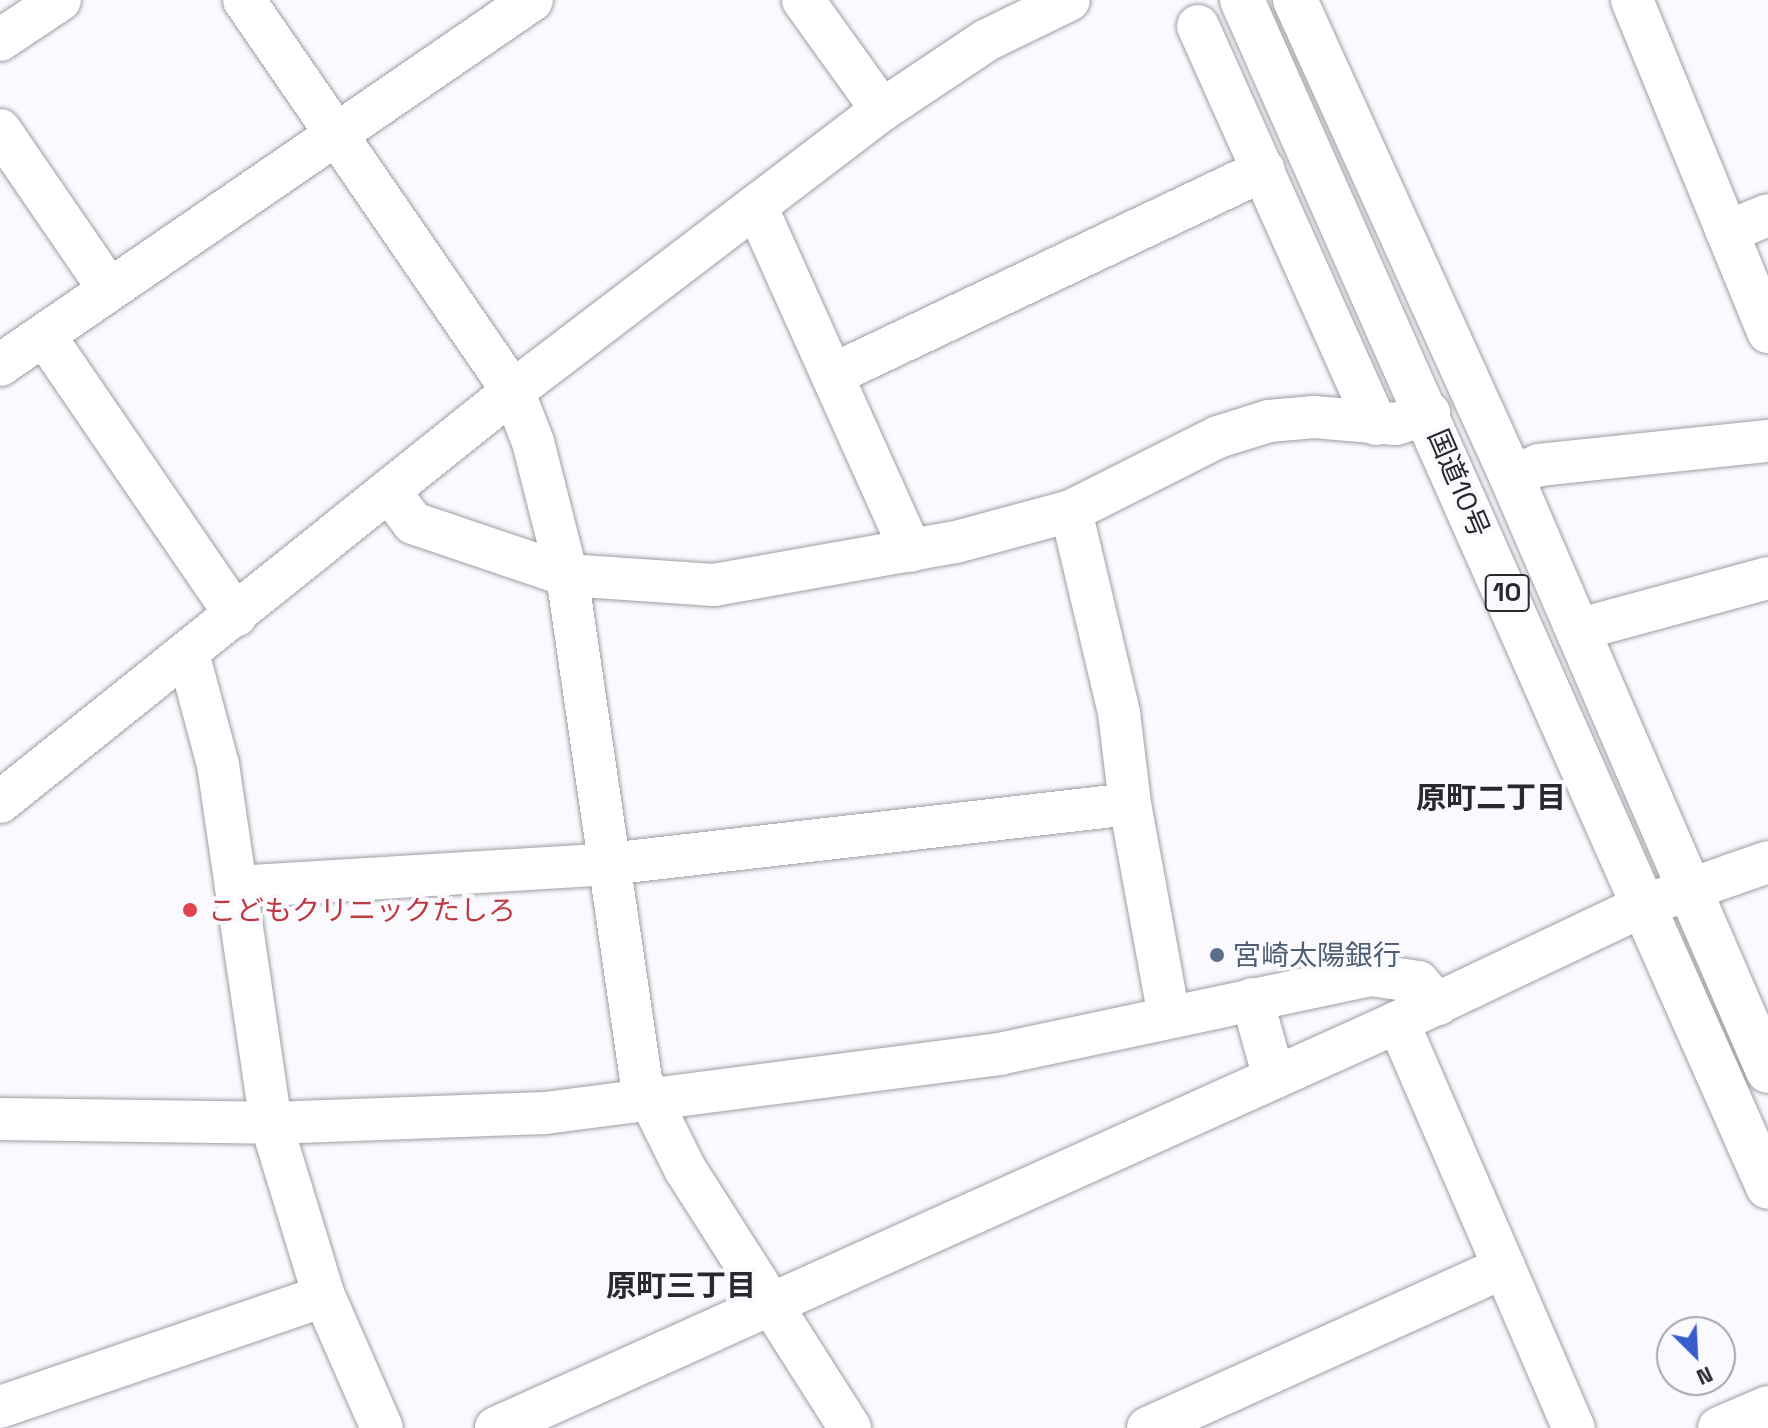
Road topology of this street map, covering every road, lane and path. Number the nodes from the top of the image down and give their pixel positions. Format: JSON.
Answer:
{"nodes":[{"id":1,"x":60,"y":0,"type":"edge"},
{"id":2,"x":244,"y":0,"type":"edge"},
{"id":3,"x":532,"y":0,"type":"edge"},
{"id":4,"x":803,"y":0,"type":"edge"},
{"id":5,"x":1069,"y":0,"type":"edge"},
{"id":6,"x":1242,"y":0,"type":"edge"},
{"id":7,"x":1295,"y":0,"type":"edge"},
{"id":8,"x":1632,"y":0,"type":"edge"},
{"id":9,"x":1198,"y":26,"type":"dead end"},
{"id":10,"x":0,"y":40,"type":"edge"},
{"id":11,"x":882,"y":110,"type":"junction"},
{"id":12,"x":0,"y":130,"type":"edge"},
{"id":13,"x":336,"y":133,"type":"junction"},
{"id":14,"x":1264,"y":170,"type":"junction"},
{"id":15,"x":756,"y":206,"type":"junction"},
{"id":16,"x":1768,"y":215,"type":"edge"},
{"id":17,"x":1727,"y":232,"type":"junction"},
{"id":18,"x":109,"y":289,"type":"junction"},
{"id":19,"x":1768,"y":332,"type":"edge"},
{"id":20,"x":44,"y":335,"type":"junction"},
{"id":21,"x":0,"y":365,"type":"edge"},
{"id":22,"x":832,"y":375,"type":"junction"},
{"id":23,"x":513,"y":391,"type":"junction"},
{"id":24,"x":1429,"y":413,"type":"junction"},
{"id":25,"x":1376,"y":424,"type":"junction"},
{"id":26,"x":1768,"y":441,"type":"edge"},
{"id":27,"x":1511,"y":476,"type":"junction"},
{"id":28,"x":389,"y":491,"type":"junction"},
{"id":29,"x":1071,"y":511,"type":"junction"},
{"id":30,"x":911,"y":551,"type":"junction"},
{"id":31,"x":567,"y":575,"type":"junction"},
{"id":32,"x":1768,"y":578,"type":"edge"},
{"id":33,"x":236,"y":615,"type":"junction"},
{"id":34,"x":1577,"y":630,"type":"junction"},
{"id":35,"x":188,"y":653,"type":"junction"},
{"id":36,"x":1,"y":798,"type":"edge"},
{"id":37,"x":1130,"y":804,"type":"junction"},
{"id":38,"x":1768,"y":862,"type":"edge"},
{"id":39,"x":609,"y":864,"type":"junction"},
{"id":40,"x":236,"y":887,"type":"junction"},
{"id":41,"x":1690,"y":890,"type":"junction"},
{"id":42,"x":1642,"y":906,"type":"junction"},
{"id":43,"x":1252,"y":999,"type":"junction"},
{"id":44,"x":1438,"y":1004,"type":"junction"},
{"id":45,"x":1169,"y":1016,"type":"junction"},
{"id":46,"x":1398,"y":1022,"type":"junction"},
{"id":47,"x":1768,"y":1071,"type":"edge"},
{"id":48,"x":1274,"y":1078,"type":"junction"},
{"id":49,"x":650,"y":1103,"type":"junction"},
{"id":50,"x":0,"y":1119,"type":"edge"},
{"id":51,"x":271,"y":1123,"type":"junction"},
{"id":52,"x":1768,"y":1187,"type":"edge"},
{"id":53,"x":1504,"y":1267,"type":"junction"},
{"id":54,"x":324,"y":1296,"type":"junction"},
{"id":55,"x":773,"y":1303,"type":"junction"},
{"id":56,"x":0,"y":1407,"type":"edge"},
{"id":57,"x":1768,"y":1407,"type":"edge"},
{"id":58,"x":382,"y":1428,"type":"edge"},
{"id":59,"x":496,"y":1428,"type":"edge"},
{"id":60,"x":850,"y":1428,"type":"edge"},
{"id":61,"x":1148,"y":1428,"type":"edge"},
{"id":62,"x":1574,"y":1428,"type":"edge"},
{"id":63,"x":1719,"y":1428,"type":"edge"}],
"edges":[{"from":1,"to":10,"type":"street"},
{"from":2,"to":13,"type":"street"},
{"from":3,"to":13,"type":"street"},
{"from":4,"to":11,"type":"street"},
{"from":5,"to":11,"type":"street"},
{"from":6,"to":24,"type":"highway","name":"国道10号","number":"10"},
{"from":7,"to":27,"type":"highway","name":"国道10号","number":"10"},
{"from":8,"to":17,"type":"street"},
{"from":9,"to":14,"type":"street"},
{"from":11,"to":15,"type":"street"},
{"from":12,"to":18,"type":"street"},
{"from":13,"to":18,"type":"street"},
{"from":13,"to":23,"type":"street"},
{"from":14,"to":22,"type":"street"},
{"from":14,"to":25,"type":"street"},
{"from":15,"to":22,"type":"street"},
{"from":15,"to":23,"type":"street"},
{"from":16,"to":17,"type":"street"},
{"from":17,"to":19,"type":"street"},
{"from":18,"to":20,"type":"street"},
{"from":20,"to":21,"type":"street"},
{"from":20,"to":33,"type":"street"},
{"from":22,"to":30,"type":"street"},
{"from":23,"to":28,"type":"street"},
{"from":23,"to":31,"type":"street"},
{"from":24,"to":25,"type":"street"},
{"from":24,"to":42,"type":"highway","name":"国道10号","number":"10"},
{"from":25,"to":29,"type":"street"},
{"from":26,"to":27,"type":"street"},
{"from":27,"to":34,"type":"highway","name":"国道10号","number":"10"},
{"from":28,"to":31,"type":"street"},
{"from":28,"to":33,"type":"street"},
{"from":29,"to":30,"type":"street"},
{"from":29,"to":37,"type":"street"},
{"from":30,"to":31,"type":"street"},
{"from":31,"to":39,"type":"street"},
{"from":32,"to":34,"type":"street"},
{"from":33,"to":35,"type":"street"},
{"from":34,"to":41,"type":"highway","name":"国道10号","number":"10"},
{"from":35,"to":36,"type":"street"},
{"from":35,"to":40,"type":"street"},
{"from":37,"to":39,"type":"street"},
{"from":37,"to":45,"type":"street"},
{"from":38,"to":41,"type":"street"},
{"from":39,"to":40,"type":"street"},
{"from":39,"to":49,"type":"street"},
{"from":40,"to":51,"type":"street"},
{"from":41,"to":42,"type":"street"},
{"from":41,"to":47,"type":"highway","name":"国道10号","number":"10"},
{"from":42,"to":44,"type":"street"},
{"from":42,"to":52,"type":"highway","name":"国道10号","number":"10"},
{"from":43,"to":44,"type":"street"},
{"from":43,"to":45,"type":"street"},
{"from":43,"to":48,"type":"street"},
{"from":44,"to":46,"type":"street"},
{"from":45,"to":49,"type":"street"},
{"from":46,"to":48,"type":"street"},
{"from":46,"to":53,"type":"street"},
{"from":48,"to":55,"type":"street"},
{"from":49,"to":51,"type":"street"},
{"from":49,"to":55,"type":"street"},
{"from":50,"to":51,"type":"street"},
{"from":51,"to":54,"type":"street"},
{"from":53,"to":61,"type":"street"},
{"from":53,"to":62,"type":"street"},
{"from":54,"to":56,"type":"street"},
{"from":54,"to":58,"type":"street"},
{"from":55,"to":59,"type":"street"},
{"from":55,"to":60,"type":"street"},
{"from":57,"to":63,"type":"street"}]}
